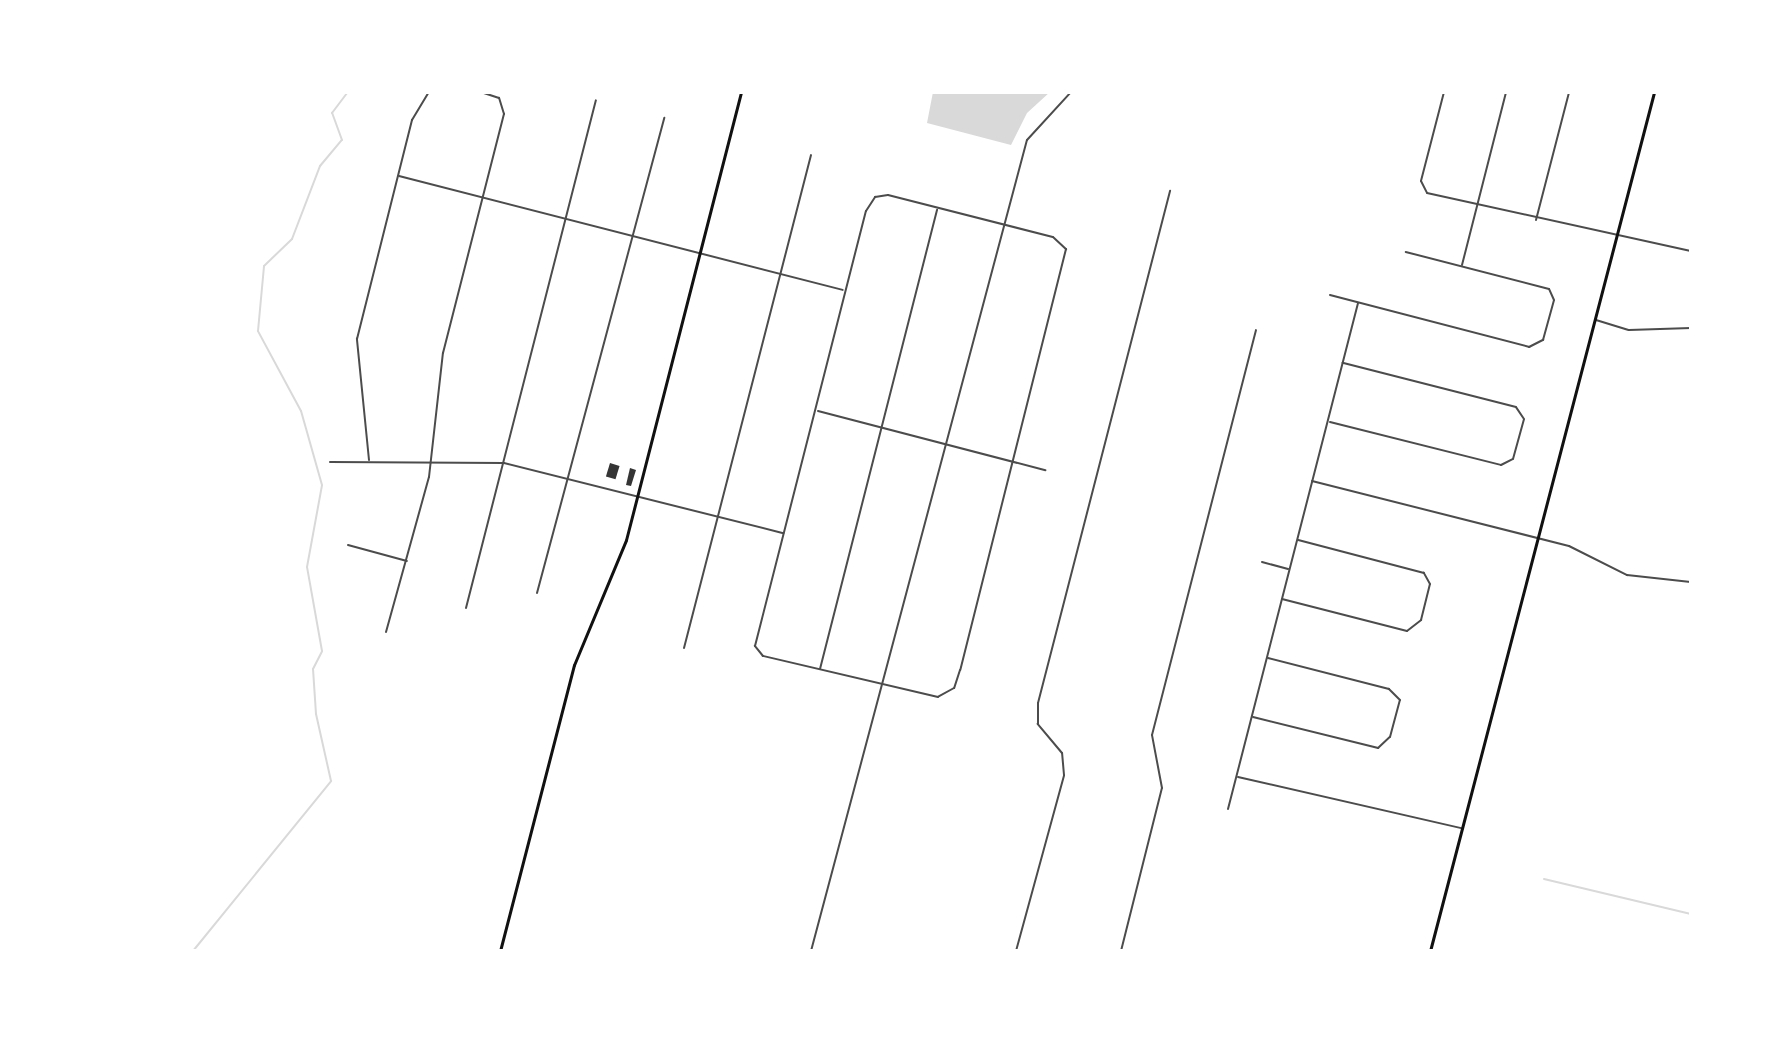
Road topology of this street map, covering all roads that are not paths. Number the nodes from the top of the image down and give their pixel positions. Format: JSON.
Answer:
{"nodes":[{"id":1,"x":428,"y":92,"type":"edge"},
{"id":2,"x":480,"y":92,"type":"edge"},
{"id":3,"x":741,"y":92,"type":"edge"},
{"id":4,"x":1071,"y":92,"type":"edge"},
{"id":5,"x":1444,"y":92,"type":"edge"},
{"id":6,"x":1506,"y":92,"type":"edge"},
{"id":7,"x":1569,"y":92,"type":"edge"},
{"id":8,"x":1654,"y":92,"type":"edge"},
{"id":9,"x":596,"y":100,"type":"dead end"},
{"id":10,"x":664,"y":118,"type":"dead end"},
{"id":11,"x":811,"y":155,"type":"dead end"},
{"id":12,"x":399,"y":176,"type":"junction"},
{"id":13,"x":1170,"y":191,"type":"dead end"},
{"id":14,"x":484,"y":198,"type":"junction"},
{"id":15,"x":1477,"y":206,"type":"junction"},
{"id":16,"x":937,"y":208,"type":"junction"},
{"id":17,"x":567,"y":220,"type":"junction"},
{"id":18,"x":1536,"y":221,"type":"junction"},
{"id":19,"x":1004,"y":225,"type":"junction"},
{"id":20,"x":1618,"y":232,"type":"junction"},
{"id":21,"x":632,"y":237,"type":"junction"},
{"id":22,"x":1691,"y":251,"type":"edge"},
{"id":23,"x":1406,"y":252,"type":"dead end"},
{"id":24,"x":700,"y":254,"type":"junction"},
{"id":25,"x":1462,"y":266,"type":"junction"},
{"id":26,"x":780,"y":274,"type":"junction"},
{"id":27,"x":846,"y":291,"type":"junction"},
{"id":28,"x":1330,"y":295,"type":"dead end"},
{"id":29,"x":1358,"y":303,"type":"junction"},
{"id":30,"x":1596,"y":320,"type":"junction"},
{"id":31,"x":1691,"y":328,"type":"edge"},
{"id":32,"x":1256,"y":330,"type":"dead end"},
{"id":33,"x":1342,"y":362,"type":"junction"},
{"id":34,"x":816,"y":410,"type":"junction"},
{"id":35,"x":1327,"y":421,"type":"junction"},
{"id":36,"x":881,"y":427,"type":"junction"},
{"id":37,"x":947,"y":445,"type":"junction"},
{"id":38,"x":433,"y":458,"type":"junction"},
{"id":39,"x":370,"y":461,"type":"junction"},
{"id":40,"x":1014,"y":461,"type":"junction"},
{"id":41,"x":330,"y":462,"type":"dead end"},
{"id":42,"x":504,"y":463,"type":"junction"},
{"id":43,"x":1045,"y":470,"type":"dead end"},
{"id":44,"x":570,"y":480,"type":"junction"},
{"id":45,"x":1312,"y":481,"type":"junction"},
{"id":46,"x":638,"y":498,"type":"junction"},
{"id":47,"x":717,"y":517,"type":"junction"},
{"id":48,"x":783,"y":533,"type":"junction"},
{"id":49,"x":1539,"y":538,"type":"junction"},
{"id":50,"x":1297,"y":539,"type":"junction"},
{"id":51,"x":348,"y":545,"type":"dead end"},
{"id":52,"x":408,"y":561,"type":"junction"},
{"id":53,"x":1262,"y":562,"type":"dead end"},
{"id":54,"x":1289,"y":569,"type":"junction"},
{"id":55,"x":1691,"y":582,"type":"edge"},
{"id":56,"x":537,"y":593,"type":"dead end"},
{"id":57,"x":1282,"y":599,"type":"junction"},
{"id":58,"x":466,"y":608,"type":"dead end"},
{"id":59,"x":386,"y":632,"type":"dead end"},
{"id":60,"x":684,"y":648,"type":"dead end"},
{"id":61,"x":1267,"y":658,"type":"junction"},
{"id":62,"x":820,"y":670,"type":"junction"},
{"id":63,"x":878,"y":683,"type":"junction"},
{"id":64,"x":1252,"y":717,"type":"junction"},
{"id":65,"x":1236,"y":777,"type":"junction"},
{"id":66,"x":1228,"y":809,"type":"dead end"},
{"id":67,"x":1463,"y":828,"type":"junction"},
{"id":68,"x":500,"y":951,"type":"edge"},
{"id":69,"x":811,"y":951,"type":"edge"},
{"id":70,"x":1016,"y":951,"type":"edge"},
{"id":71,"x":1121,"y":951,"type":"edge"},
{"id":72,"x":1430,"y":951,"type":"edge"}],
"edges":[{"from":1,"to":12,"type":"street"},
{"from":2,"to":14,"type":"street"},
{"from":3,"to":24,"type":"main road"},
{"from":4,"to":19,"type":"street"},
{"from":5,"to":15,"type":"street"},
{"from":6,"to":15,"type":"street"},
{"from":7,"to":18,"type":"street"},
{"from":8,"to":20,"type":"main road"},
{"from":9,"to":17,"type":"street"},
{"from":10,"to":21,"type":"street"},
{"from":11,"to":26,"type":"street"},
{"from":12,"to":14,"type":"street"},
{"from":12,"to":39,"type":"street"},
{"from":13,"to":70,"type":"street"},
{"from":14,"to":17,"type":"street"},
{"from":14,"to":38,"type":"street"},
{"from":15,"to":18,"type":"street"},
{"from":15,"to":25,"type":"street"},
{"from":16,"to":19,"type":"street"},
{"from":16,"to":27,"type":"street"},
{"from":16,"to":36,"type":"street"},
{"from":17,"to":21,"type":"street"},
{"from":17,"to":42,"type":"street"},
{"from":18,"to":20,"type":"street"},
{"from":19,"to":37,"type":"street"},
{"from":19,"to":40,"type":"street"},
{"from":20,"to":22,"type":"street"},
{"from":20,"to":30,"type":"main road"},
{"from":21,"to":24,"type":"street"},
{"from":21,"to":44,"type":"street"},
{"from":23,"to":25,"type":"street"},
{"from":24,"to":26,"type":"street"},
{"from":24,"to":46,"type":"main road"},
{"from":25,"to":29,"type":"street"},
{"from":26,"to":27,"type":"street"},
{"from":26,"to":47,"type":"street"},
{"from":27,"to":34,"type":"street"},
{"from":28,"to":29,"type":"street"},
{"from":29,"to":33,"type":"street"},
{"from":30,"to":31,"type":"street"},
{"from":30,"to":49,"type":"main road"},
{"from":32,"to":71,"type":"street"},
{"from":33,"to":35,"type":"street"},
{"from":33,"to":35,"type":"street"},
{"from":34,"to":36,"type":"street"},
{"from":34,"to":48,"type":"street"},
{"from":35,"to":45,"type":"street"},
{"from":36,"to":37,"type":"street"},
{"from":36,"to":62,"type":"street"},
{"from":37,"to":40,"type":"street"},
{"from":37,"to":63,"type":"street"},
{"from":38,"to":39,"type":"street"},
{"from":38,"to":42,"type":"street"},
{"from":38,"to":52,"type":"street"},
{"from":39,"to":41,"type":"street"},
{"from":40,"to":43,"type":"street"},
{"from":40,"to":63,"type":"street"},
{"from":42,"to":44,"type":"street"},
{"from":42,"to":58,"type":"street"},
{"from":44,"to":46,"type":"street"},
{"from":44,"to":56,"type":"street"},
{"from":45,"to":49,"type":"street"},
{"from":45,"to":50,"type":"street"},
{"from":46,"to":47,"type":"street"},
{"from":46,"to":68,"type":"main road"},
{"from":47,"to":48,"type":"street"},
{"from":47,"to":60,"type":"street"},
{"from":48,"to":62,"type":"street"},
{"from":49,"to":55,"type":"street"},
{"from":49,"to":67,"type":"main road"},
{"from":50,"to":54,"type":"street"},
{"from":50,"to":57,"type":"street"},
{"from":51,"to":52,"type":"street"},
{"from":52,"to":59,"type":"street"},
{"from":53,"to":54,"type":"street"},
{"from":54,"to":57,"type":"street"},
{"from":57,"to":61,"type":"street"},
{"from":61,"to":64,"type":"street"},
{"from":61,"to":64,"type":"street"},
{"from":62,"to":63,"type":"street"},
{"from":63,"to":69,"type":"street"},
{"from":64,"to":65,"type":"street"},
{"from":65,"to":66,"type":"street"},
{"from":65,"to":67,"type":"street"},
{"from":67,"to":72,"type":"main road"}]}
